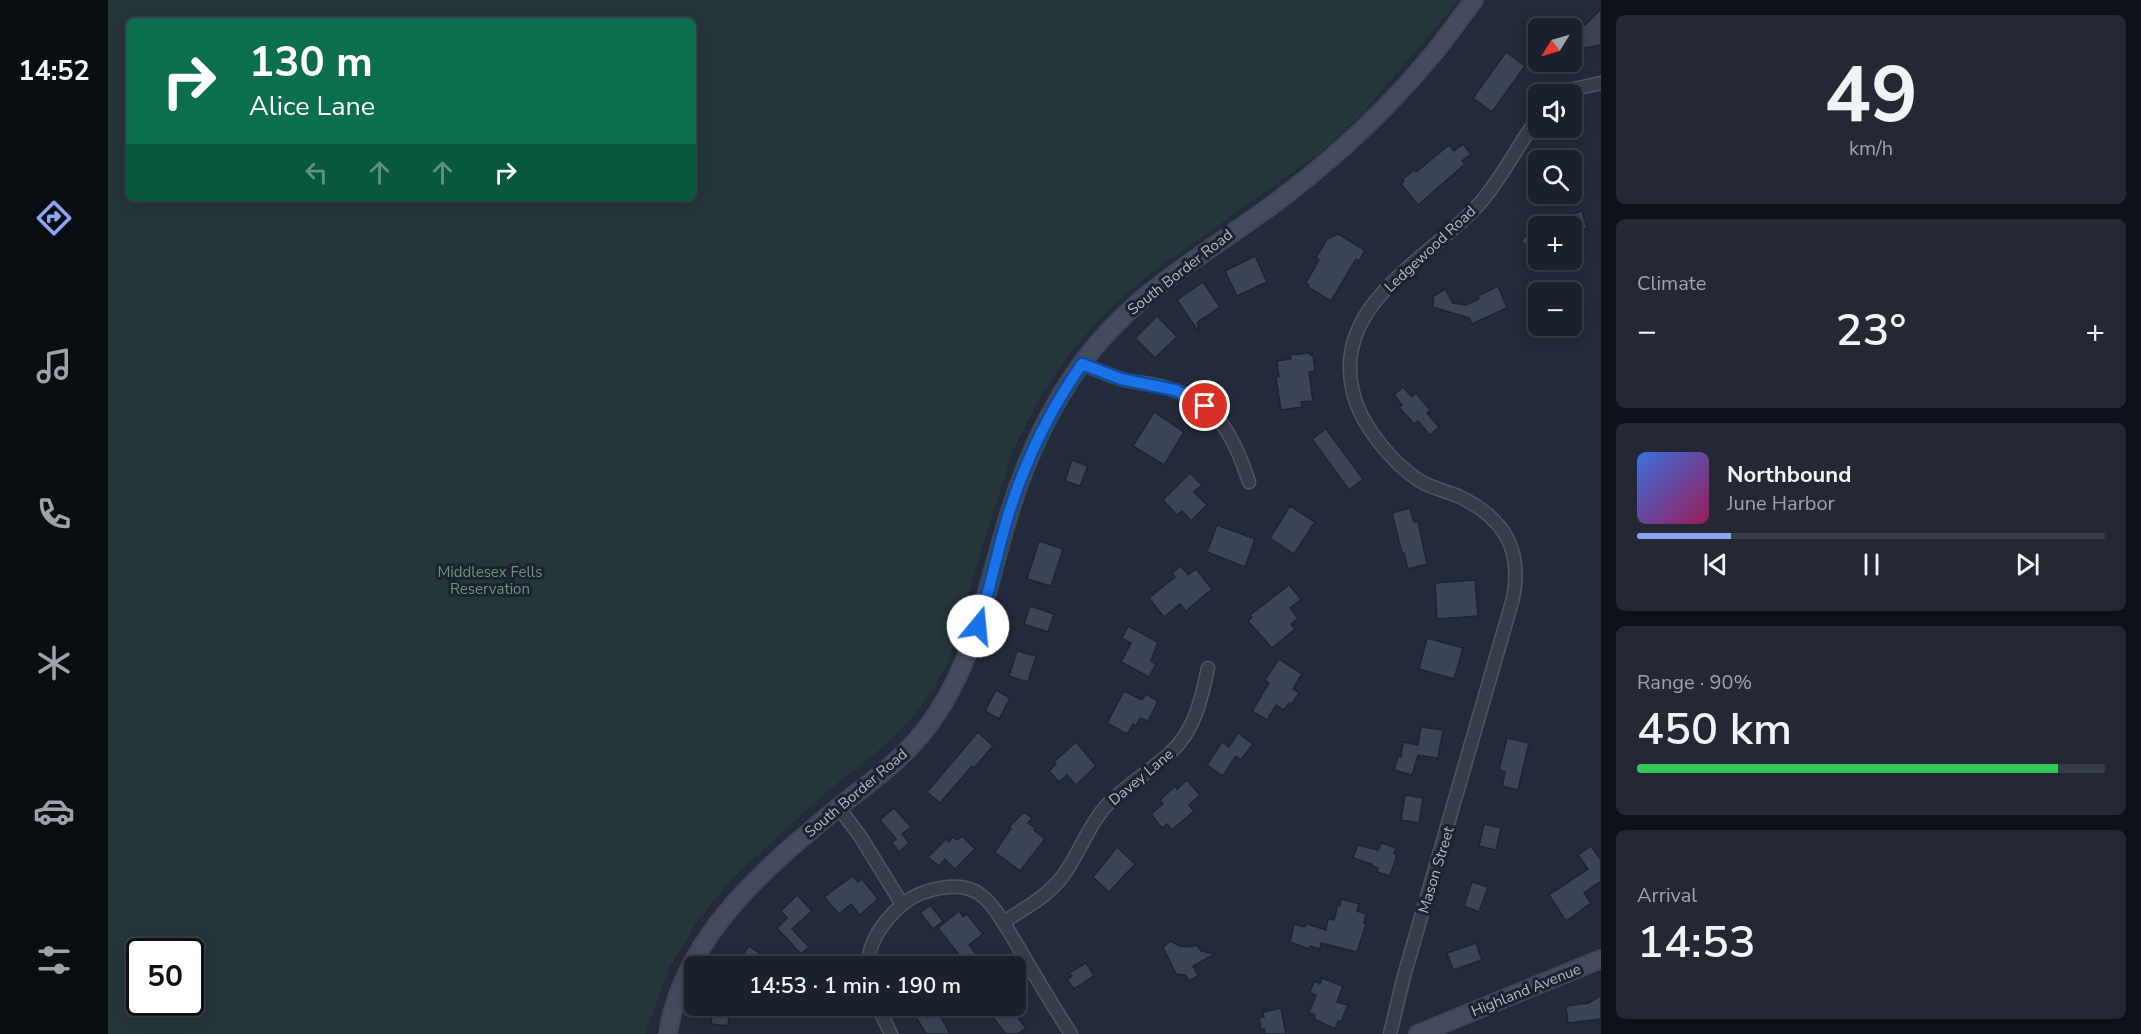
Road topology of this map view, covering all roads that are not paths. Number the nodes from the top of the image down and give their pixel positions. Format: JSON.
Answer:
{"nodes":[{"id":1,"x":1474,"y":0,"type":"edge"},
{"id":2,"x":1601,"y":83,"type":"edge"},
{"id":3,"x":1582,"y":88,"type":"edge"},
{"id":4,"x":1528,"y":133,"type":"edge"},
{"id":5,"x":1082,"y":364,"type":"junction"},
{"id":6,"x":1249,"y":482,"type":"dead end"},
{"id":7,"x":1208,"y":668,"type":"dead end"},
{"id":8,"x":1482,"y":706,"type":"joint"},
{"id":9,"x":839,"y":808,"type":"junction"},
{"id":10,"x":902,"y":904,"type":"junction"},
{"id":11,"x":1002,"y":922,"type":"junction"},
{"id":12,"x":869,"y":956,"type":"edge"},
{"id":13,"x":1601,"y":960,"type":"edge"},
{"id":14,"x":882,"y":1016,"type":"edge"},
{"id":15,"x":668,"y":1034,"type":"edge"},
{"id":16,"x":891,"y":1034,"type":"edge"},
{"id":17,"x":1071,"y":1034,"type":"edge"},
{"id":18,"x":1390,"y":1034,"type":"edge"},
{"id":19,"x":1418,"y":1034,"type":"edge"}],
"edges":[{"from":1,"to":5,"type":"main road","name":"South Border Road"},
{"from":2,"to":3,"type":"street"},
{"from":4,"to":8,"type":"street","name":"Ledgewood Road"},
{"from":5,"to":6,"type":"street"},
{"from":5,"to":9,"type":"main road","name":"South Border Road"},
{"from":7,"to":11,"type":"street","name":"Davey Lane"},
{"from":8,"to":18,"type":"street","name":"Mason Street"},
{"from":9,"to":10,"type":"street"},
{"from":9,"to":15,"type":"main road","name":"South Border Road"},
{"from":10,"to":11,"type":"street"},
{"from":10,"to":12,"type":"street"},
{"from":11,"to":17,"type":"street"},
{"from":13,"to":19,"type":"main road","name":"Highland Avenue"},
{"from":14,"to":16,"type":"street"}]}
